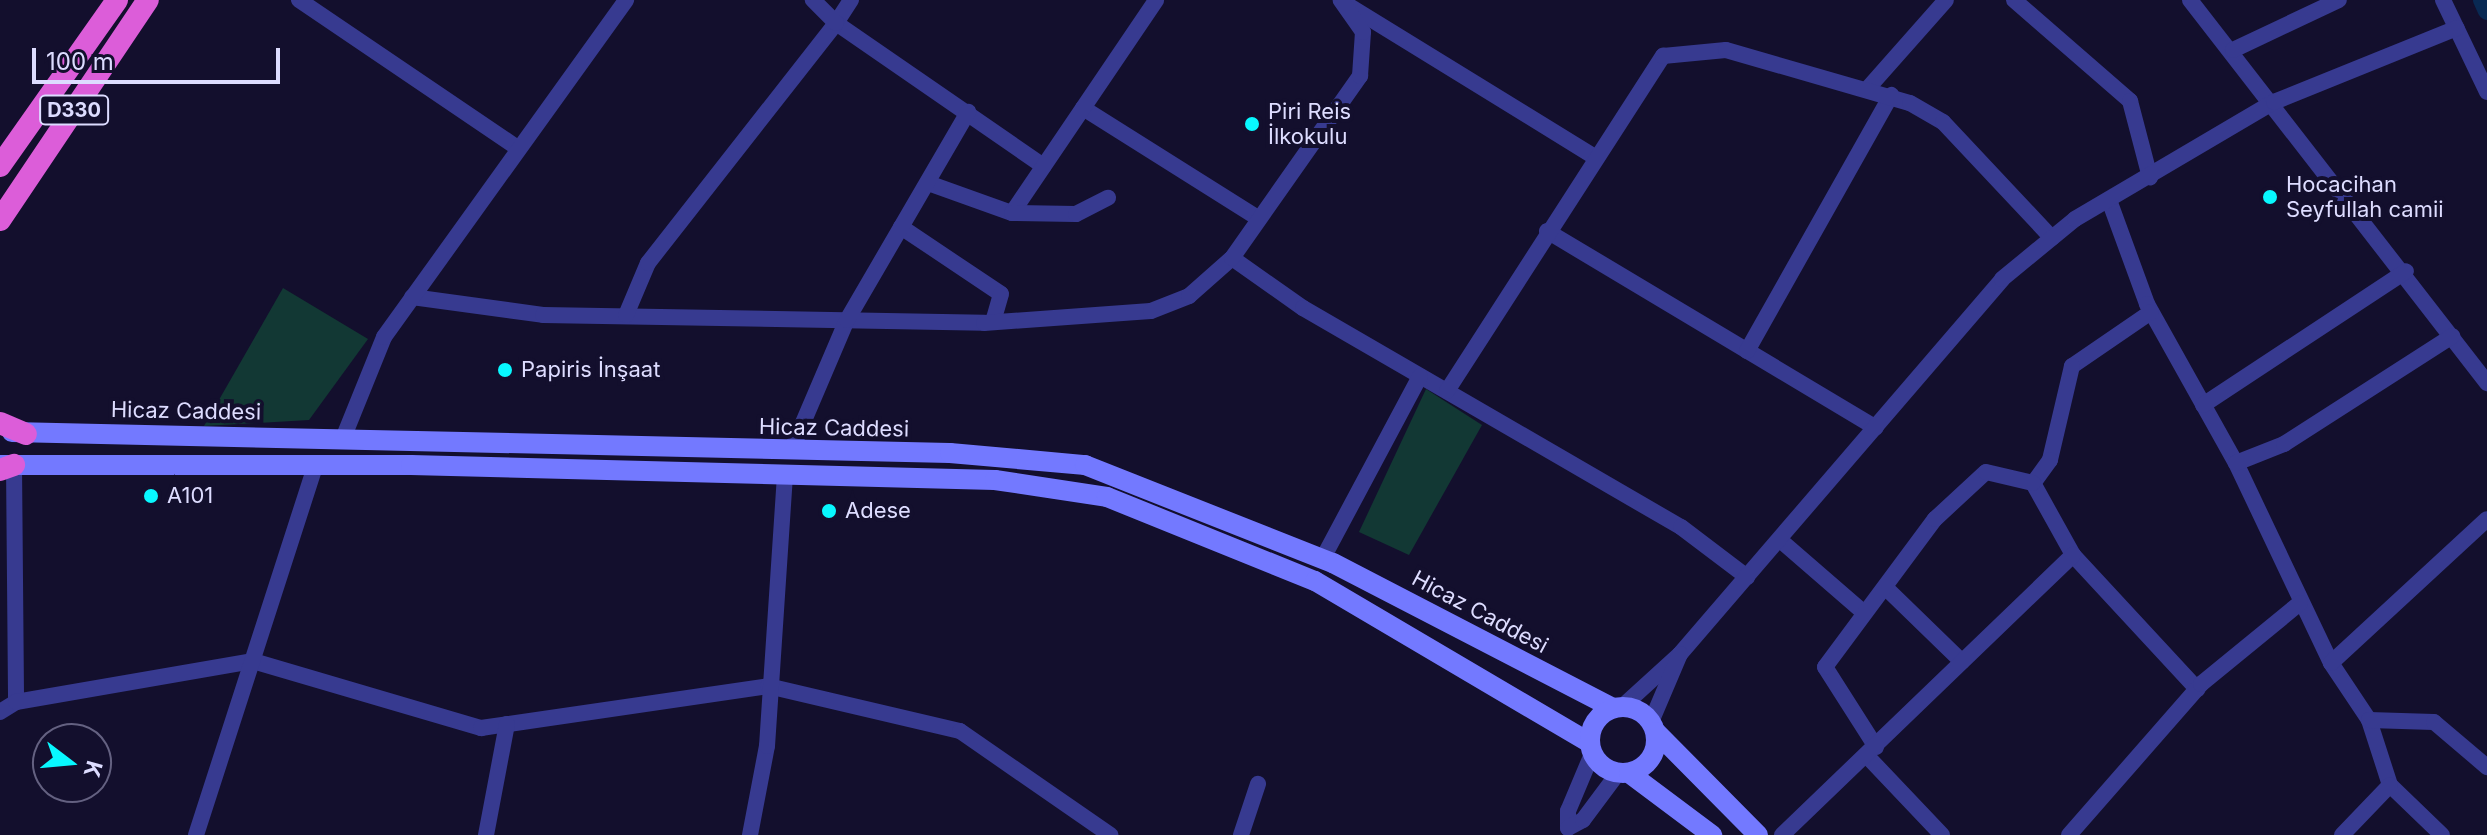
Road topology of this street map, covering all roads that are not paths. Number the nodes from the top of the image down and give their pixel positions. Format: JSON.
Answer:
{"nodes":[{"id":1,"x":117,"y":0,"type":"edge"},
{"id":2,"x":148,"y":0,"type":"edge"},
{"id":3,"x":299,"y":0,"type":"edge"},
{"id":4,"x":626,"y":0,"type":"edge"},
{"id":5,"x":813,"y":0,"type":"edge"},
{"id":6,"x":851,"y":0,"type":"edge"},
{"id":7,"x":1156,"y":0,"type":"edge"},
{"id":8,"x":1946,"y":0,"type":"edge"},
{"id":9,"x":2014,"y":0,"type":"edge"},
{"id":10,"x":2190,"y":0,"type":"edge"},
{"id":11,"x":2339,"y":0,"type":"edge"},
{"id":12,"x":2443,"y":0,"type":"edge"},
{"id":13,"x":1346,"y":3,"type":"edge"},
{"id":14,"x":836,"y":23,"type":"junction"},
{"id":15,"x":2457,"y":28,"type":"junction"},
{"id":16,"x":2233,"y":50,"type":"junction"},
{"id":17,"x":1869,"y":87,"type":"junction"},
{"id":18,"x":2487,"y":92,"type":"edge"},
{"id":19,"x":1891,"y":95,"type":"junction"},
{"id":20,"x":2274,"y":102,"type":"junction"},
{"id":21,"x":1083,"y":108,"type":"junction"},
{"id":22,"x":968,"y":112,"type":"junction"},
{"id":23,"x":518,"y":148,"type":"junction"},
{"id":24,"x":1593,"y":156,"type":"junction"},
{"id":25,"x":1,"y":162,"type":"edge"},
{"id":26,"x":1043,"y":166,"type":"junction"},
{"id":27,"x":2150,"y":177,"type":"junction"},
{"id":28,"x":928,"y":183,"type":"junction"},
{"id":29,"x":1108,"y":198,"type":"dead end"},
{"id":30,"x":2109,"y":200,"type":"junction"},
{"id":31,"x":1012,"y":213,"type":"junction"},
{"id":32,"x":1259,"y":219,"type":"junction"},
{"id":33,"x":0,"y":220,"type":"edge"},
{"id":34,"x":901,"y":227,"type":"junction"},
{"id":35,"x":1547,"y":231,"type":"junction"},
{"id":36,"x":2052,"y":238,"type":"junction"},
{"id":37,"x":1232,"y":258,"type":"junction"},
{"id":38,"x":2406,"y":271,"type":"junction"},
{"id":39,"x":412,"y":297,"type":"junction"},
{"id":40,"x":2151,"y":312,"type":"junction"},
{"id":41,"x":626,"y":315,"type":"junction"},
{"id":42,"x":847,"y":320,"type":"junction"},
{"id":43,"x":993,"y":322,"type":"junction"},
{"id":44,"x":2452,"y":336,"type":"junction"},
{"id":45,"x":1747,"y":351,"type":"junction"},
{"id":46,"x":1420,"y":376,"type":"junction"},
{"id":47,"x":2487,"y":383,"type":"edge"},
{"id":48,"x":1447,"y":391,"type":"junction"},
{"id":49,"x":2203,"y":405,"type":"junction"},
{"id":50,"x":0,"y":423,"type":"edge"},
{"id":51,"x":1876,"y":428,"type":"junction"},
{"id":52,"x":0,"y":430,"type":"edge"},
{"id":53,"x":26,"y":434,"type":"junction"},
{"id":54,"x":342,"y":441,"type":"junction"},
{"id":55,"x":791,"y":451,"type":"junction"},
{"id":56,"x":2236,"y":463,"type":"junction"},
{"id":57,"x":5,"y":467,"type":"edge"},
{"id":58,"x":314,"y":469,"type":"junction"},
{"id":59,"x":785,"y":474,"type":"junction"},
{"id":60,"x":2033,"y":483,"type":"junction"},
{"id":61,"x":2487,"y":519,"type":"edge"},
{"id":62,"x":1780,"y":540,"type":"junction"},
{"id":63,"x":2073,"y":555,"type":"junction"},
{"id":64,"x":1323,"y":558,"type":"junction"},
{"id":65,"x":1747,"y":577,"type":"junction"},
{"id":66,"x":1885,"y":587,"type":"junction"},
{"id":67,"x":2300,"y":603,"type":"junction"},
{"id":68,"x":1863,"y":612,"type":"junction"},
{"id":69,"x":1680,"y":654,"type":"junction"},
{"id":70,"x":253,"y":661,"type":"junction"},
{"id":71,"x":1962,"y":662,"type":"junction"},
{"id":72,"x":2331,"y":663,"type":"junction"},
{"id":73,"x":768,"y":686,"type":"junction"},
{"id":74,"x":2197,"y":689,"type":"junction"},
{"id":75,"x":16,"y":702,"type":"junction"},
{"id":76,"x":1618,"y":707,"type":"junction"},
{"id":77,"x":0,"y":712,"type":"edge"},
{"id":78,"x":2369,"y":720,"type":"junction"},
{"id":79,"x":507,"y":724,"type":"junction"},
{"id":80,"x":1654,"y":727,"type":"junction"},
{"id":81,"x":1591,"y":748,"type":"junction"},
{"id":82,"x":1872,"y":752,"type":"junction"},
{"id":83,"x":2487,"y":767,"type":"edge"},
{"id":84,"x":1623,"y":773,"type":"junction"},
{"id":85,"x":1258,"y":784,"type":"dead end"},
{"id":86,"x":2390,"y":785,"type":"junction"},
{"id":87,"x":1566,"y":831,"type":"edge"},
{"id":88,"x":196,"y":835,"type":"edge"},
{"id":89,"x":486,"y":835,"type":"edge"},
{"id":90,"x":750,"y":835,"type":"edge"},
{"id":91,"x":1110,"y":835,"type":"edge"},
{"id":92,"x":1241,"y":835,"type":"edge"},
{"id":93,"x":1712,"y":835,"type":"edge"},
{"id":94,"x":1758,"y":835,"type":"edge"},
{"id":95,"x":1782,"y":835,"type":"edge"},
{"id":96,"x":1942,"y":835,"type":"edge"},
{"id":97,"x":2069,"y":835,"type":"edge"},
{"id":98,"x":2342,"y":835,"type":"edge"},
{"id":99,"x":2442,"y":835,"type":"edge"}],
"edges":[{"from":1,"to":25,"type":"highway","number":"D330"},
{"from":2,"to":33,"type":"highway","number":"D330"},
{"from":3,"to":23,"type":"street"},
{"from":4,"to":23,"type":"street"},
{"from":5,"to":14,"type":"street"},
{"from":6,"to":14,"type":"street"},
{"from":7,"to":21,"type":"street"},
{"from":8,"to":17,"type":"street"},
{"from":9,"to":27,"type":"street"},
{"from":10,"to":16,"type":"street"},
{"from":11,"to":16,"type":"street"},
{"from":12,"to":15,"type":"street"},
{"from":13,"to":24,"type":"street"},
{"from":13,"to":32,"type":"street"},
{"from":14,"to":22,"type":"street"},
{"from":14,"to":41,"type":"street"},
{"from":15,"to":18,"type":"street"},
{"from":15,"to":20,"type":"street"},
{"from":16,"to":20,"type":"street"},
{"from":17,"to":19,"type":"street"},
{"from":17,"to":24,"type":"street"},
{"from":19,"to":36,"type":"street"},
{"from":19,"to":45,"type":"street"},
{"from":20,"to":27,"type":"street"},
{"from":20,"to":38,"type":"street"},
{"from":21,"to":26,"type":"street"},
{"from":21,"to":32,"type":"street"},
{"from":22,"to":26,"type":"street"},
{"from":22,"to":28,"type":"street"},
{"from":23,"to":39,"type":"street"},
{"from":24,"to":35,"type":"street"},
{"from":26,"to":31,"type":"street"},
{"from":27,"to":30,"type":"street"},
{"from":28,"to":31,"type":"street"},
{"from":28,"to":34,"type":"street"},
{"from":29,"to":31,"type":"street"},
{"from":30,"to":36,"type":"street"},
{"from":30,"to":40,"type":"street"},
{"from":32,"to":37,"type":"street"},
{"from":34,"to":42,"type":"street"},
{"from":34,"to":43,"type":"street"},
{"from":35,"to":45,"type":"street"},
{"from":35,"to":48,"type":"street"},
{"from":36,"to":51,"type":"street"},
{"from":37,"to":43,"type":"street"},
{"from":37,"to":46,"type":"street"},
{"from":38,"to":44,"type":"street"},
{"from":38,"to":49,"type":"street"},
{"from":39,"to":41,"type":"street"},
{"from":39,"to":54,"type":"street"},
{"from":40,"to":49,"type":"street"},
{"from":40,"to":60,"type":"street"},
{"from":41,"to":42,"type":"street"},
{"from":42,"to":43,"type":"street"},
{"from":42,"to":55,"type":"street"},
{"from":44,"to":47,"type":"street"},
{"from":44,"to":56,"type":"street"},
{"from":45,"to":51,"type":"street"},
{"from":46,"to":48,"type":"street"},
{"from":46,"to":64,"type":"street"},
{"from":48,"to":65,"type":"street"},
{"from":49,"to":56,"type":"street"},
{"from":50,"to":53,"type":"highway"},
{"from":51,"to":62,"type":"street"},
{"from":52,"to":53,"type":"main road","name":"Hicaz Caddesi"},
{"from":53,"to":54,"type":"main road","name":"Hicaz Caddesi"},
{"from":54,"to":55,"type":"main road","name":"Hicaz Caddesi"},
{"from":55,"to":64,"type":"main road","name":"Hicaz Caddesi"},
{"from":56,"to":67,"type":"street"},
{"from":57,"to":58,"type":"main road"},
{"from":57,"to":75,"type":"street"},
{"from":58,"to":59,"type":"main road"},
{"from":58,"to":70,"type":"street"},
{"from":59,"to":73,"type":"street"},
{"from":59,"to":81,"type":"main road"},
{"from":60,"to":63,"type":"street"},
{"from":60,"to":66,"type":"street"},
{"from":61,"to":72,"type":"street"},
{"from":62,"to":65,"type":"street"},
{"from":62,"to":68,"type":"street"},
{"from":63,"to":71,"type":"street"},
{"from":63,"to":74,"type":"street"},
{"from":64,"to":76,"type":"main road","name":"Hicaz Caddesi"},
{"from":65,"to":69,"type":"street"},
{"from":66,"to":68,"type":"street"},
{"from":66,"to":71,"type":"street"},
{"from":67,"to":72,"type":"street"},
{"from":67,"to":74,"type":"street"},
{"from":68,"to":82,"type":"street"},
{"from":69,"to":76,"type":"street"},
{"from":69,"to":80,"type":"street"},
{"from":70,"to":75,"type":"street"},
{"from":70,"to":79,"type":"street"},
{"from":70,"to":88,"type":"street"},
{"from":71,"to":82,"type":"street"},
{"from":72,"to":78,"type":"street"},
{"from":73,"to":79,"type":"street"},
{"from":73,"to":90,"type":"street"},
{"from":73,"to":91,"type":"street"},
{"from":74,"to":97,"type":"street"},
{"from":75,"to":77,"type":"street"},
{"from":76,"to":80,"type":"main road"},
{"from":76,"to":81,"type":"main road"},
{"from":78,"to":83,"type":"street"},
{"from":78,"to":86,"type":"street"},
{"from":79,"to":89,"type":"street"},
{"from":80,"to":84,"type":"main road"},
{"from":80,"to":94,"type":"main road"},
{"from":81,"to":84,"type":"main road"},
{"from":81,"to":87,"type":"street"},
{"from":82,"to":95,"type":"street"},
{"from":82,"to":96,"type":"street"},
{"from":84,"to":87,"type":"street"},
{"from":84,"to":93,"type":"main road"},
{"from":85,"to":92,"type":"street"},
{"from":86,"to":98,"type":"street"},
{"from":86,"to":99,"type":"street"}]}
